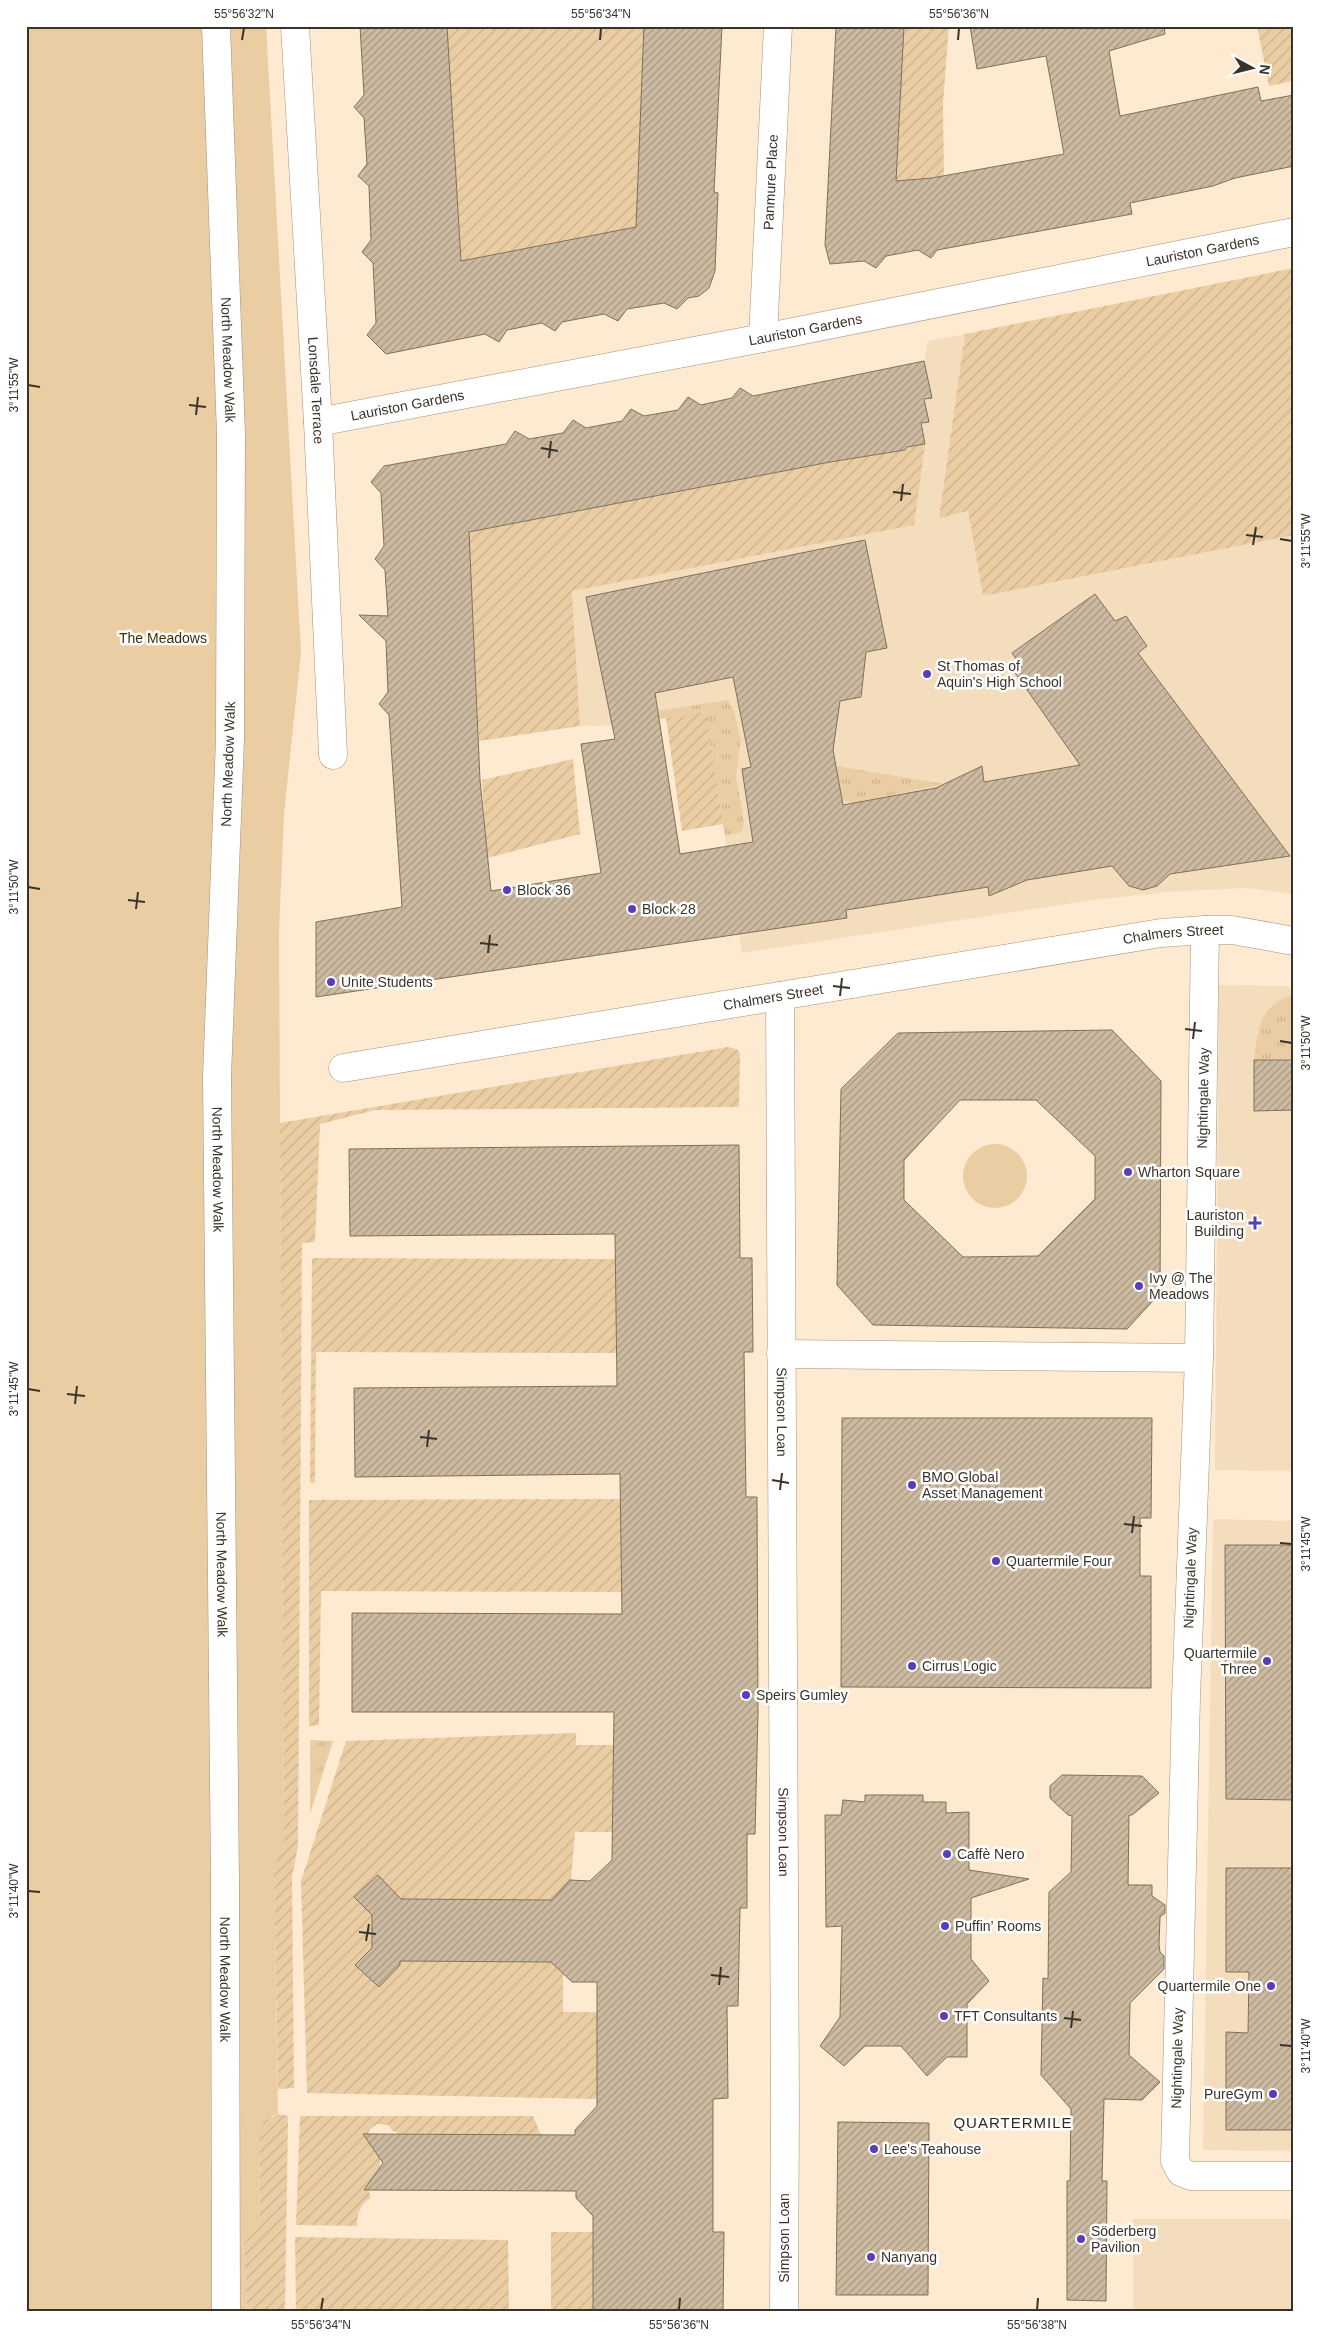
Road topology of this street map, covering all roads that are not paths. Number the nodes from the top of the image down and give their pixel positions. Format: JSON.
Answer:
{"nodes":[{"id":1,"x":216,"y":26,"type":"edge"},
{"id":2,"x":296,"y":26,"type":"edge"},
{"id":3,"x":778,"y":26,"type":"edge"},
{"id":4,"x":1294,"y":232,"type":"edge"},
{"id":5,"x":763,"y":338,"type":"junction"},
{"id":6,"x":318,"y":422,"type":"junction"},
{"id":7,"x":333,"y":755,"type":"dead end"},
{"id":8,"x":1205,"y":930,"type":"junction"},
{"id":9,"x":1294,"y":941,"type":"edge"},
{"id":10,"x":780,"y":996,"type":"junction"},
{"id":11,"x":343,"y":1068,"type":"dead end"},
{"id":12,"x":781,"y":1354,"type":"junction"},
{"id":13,"x":1199,"y":1358,"type":"junction"},
{"id":14,"x":1294,"y":2176,"type":"edge"},
{"id":15,"x":226,"y":2312,"type":"edge"},
{"id":16,"x":784,"y":2312,"type":"edge"}],
"edges":[{"from":1,"to":15,"type":"street","name":"North Meadow Walk"},
{"from":2,"to":6,"type":"street","name":"Lonsdale Terrace"},
{"from":3,"to":5,"type":"street","name":"Panmure Place"},
{"from":4,"to":5,"type":"street","name":"Lauriston Gardens"},
{"from":5,"to":6,"type":"street","name":"Lauriston Gardens"},
{"from":6,"to":7,"type":"street","name":"Lonsdale Terrace"},
{"from":8,"to":9,"type":"street","name":"Chalmers Street"},
{"from":8,"to":10,"type":"street","name":"Chalmers Street"},
{"from":8,"to":13,"type":"street","name":"Nightingale Way"},
{"from":10,"to":11,"type":"street","name":"Chalmers Street"},
{"from":10,"to":12,"type":"street","name":"Simpson Loan"},
{"from":12,"to":13,"type":"street","name":"Simpson Loan"},
{"from":12,"to":16,"type":"street","name":"Simpson Loan"},
{"from":13,"to":14,"type":"street","name":"Nightingale Way"}]}
